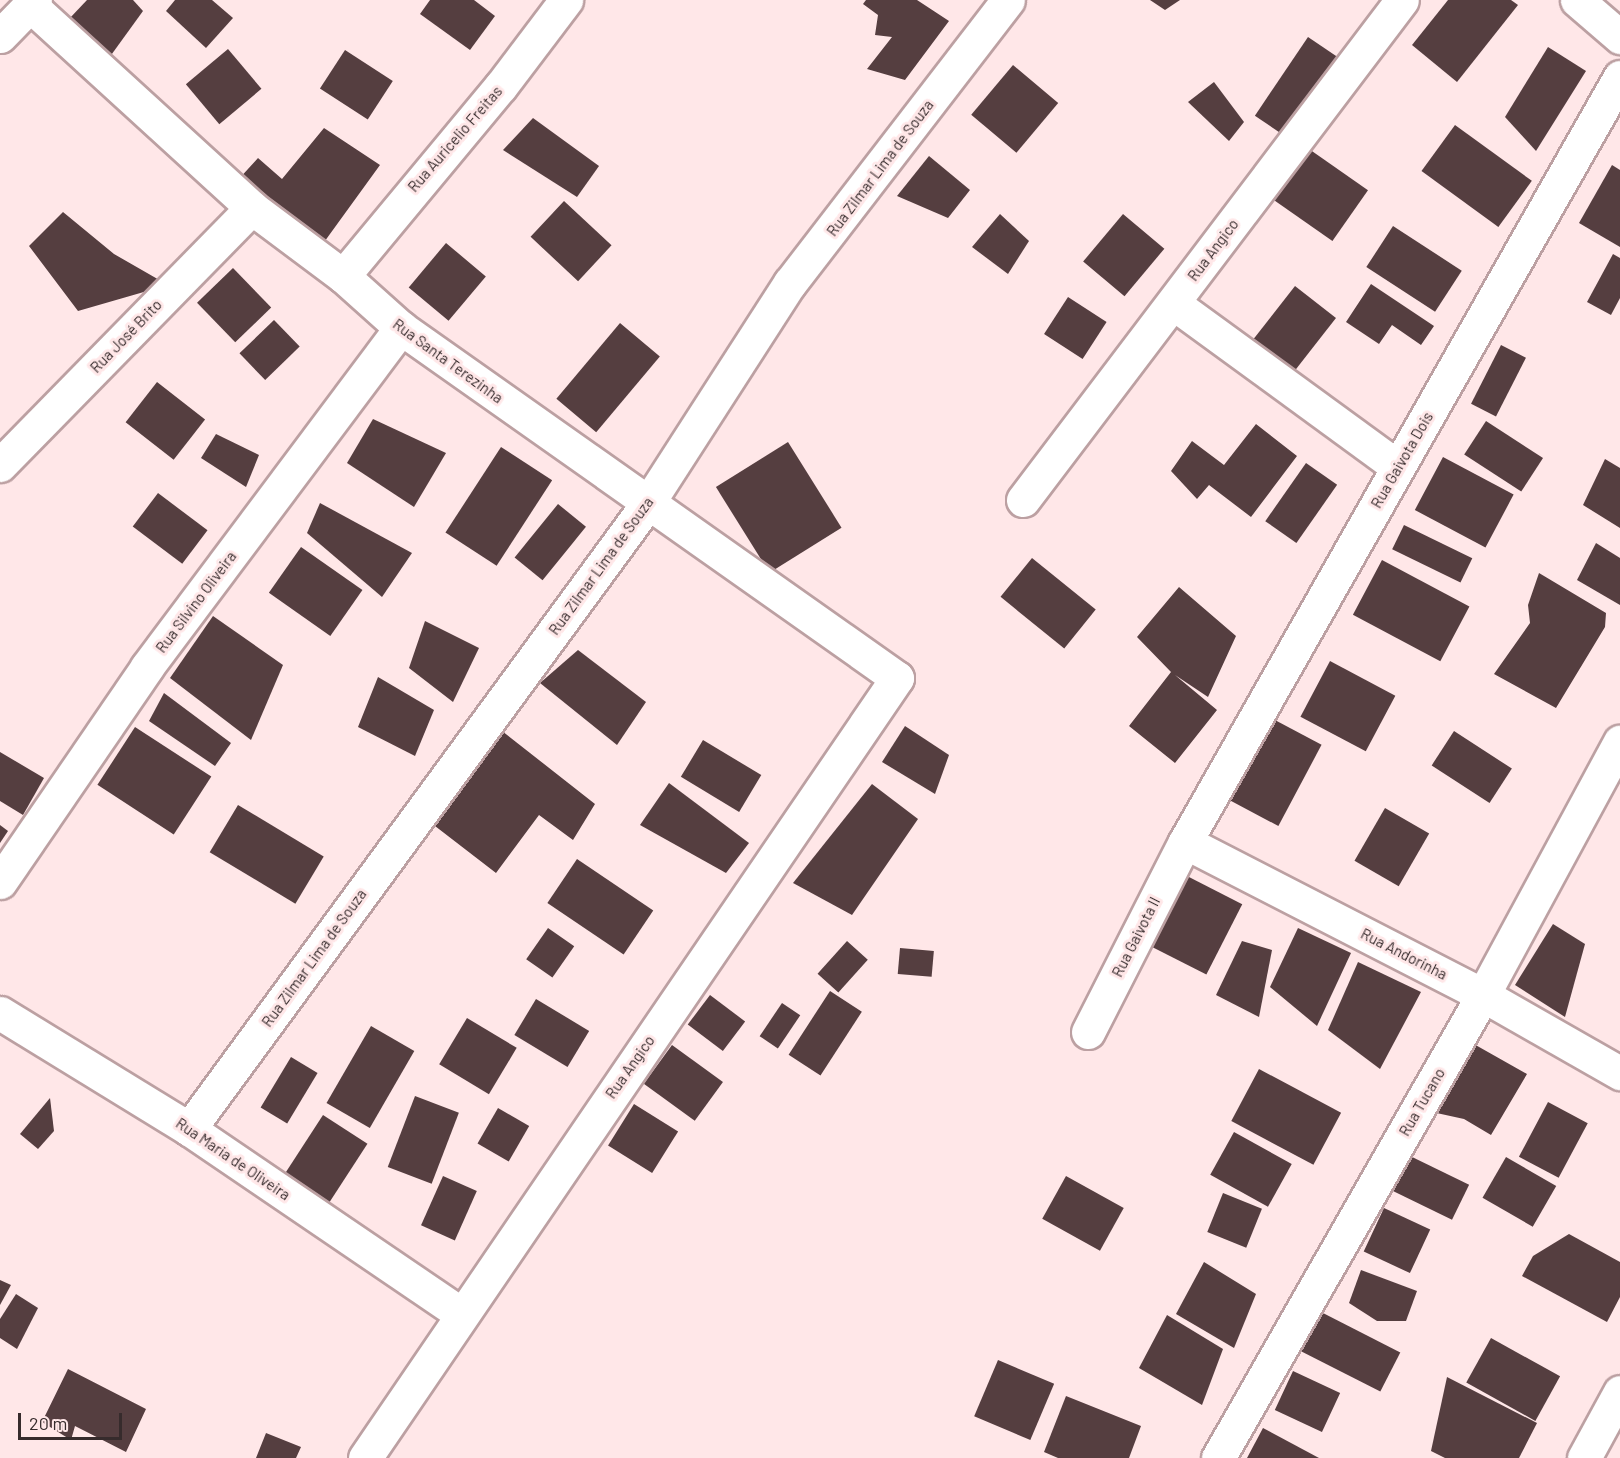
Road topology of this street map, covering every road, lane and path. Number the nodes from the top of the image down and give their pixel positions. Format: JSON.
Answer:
{"nodes":[{"id":1,"x":566,"y":0,"type":"edge"},
{"id":2,"x":1008,"y":0,"type":"edge"},
{"id":3,"x":1402,"y":0,"type":"edge"},
{"id":4,"x":1577,"y":0,"type":"edge"},
{"id":5,"x":32,"y":3,"type":"edge"},
{"id":6,"x":0,"y":36,"type":"edge"},
{"id":7,"x":1620,"y":37,"type":"edge"},
{"id":8,"x":1620,"y":77,"type":"edge"},
{"id":9,"x":1610,"y":125,"type":"edge"},
{"id":10,"x":252,"y":208,"type":"junction"},
{"id":11,"x":343,"y":276,"type":"junction"},
{"id":12,"x":1173,"y":303,"type":"junction"},
{"id":13,"x":401,"y":328,"type":"junction"},
{"id":14,"x":0,"y":465,"type":"edge"},
{"id":15,"x":1398,"y":467,"type":"junction"},
{"id":16,"x":1023,"y":500,"type":"dead end"},
{"id":17,"x":648,"y":503,"type":"junction"},
{"id":18,"x":897,"y":678,"type":"joint"},
{"id":19,"x":1620,"y":742,"type":"edge"},
{"id":20,"x":1185,"y":842,"type":"junction"},
{"id":21,"x":0,"y":882,"type":"edge"},
{"id":22,"x":1483,"y":995,"type":"junction"},
{"id":23,"x":0,"y":1013,"type":"edge"},
{"id":24,"x":1088,"y":1032,"type":"dead end"},
{"id":25,"x":1620,"y":1072,"type":"edge"},
{"id":26,"x":189,"y":1129,"type":"junction"},
{"id":27,"x":460,"y":1313,"type":"junction"},
{"id":28,"x":1620,"y":1392,"type":"edge"},
{"id":29,"x":365,"y":1458,"type":"edge"},
{"id":30,"x":1218,"y":1458,"type":"edge"},
{"id":31,"x":1584,"y":1458,"type":"edge"}],
"edges":[{"from":1,"to":11,"type":"street","name":"Rua Auricelio Freitas"},
{"from":2,"to":17,"type":"street","name":"Rua Zilmar Lima de Souza"},
{"from":3,"to":12,"type":"street","name":"Rua Angico"},
{"from":4,"to":7,"type":"street"},
{"from":5,"to":6,"type":"street"},
{"from":5,"to":10,"type":"street","name":"Rua Santa Terezinha"},
{"from":8,"to":9,"type":"street","name":"Rua Gaivota Dois"},
{"from":9,"to":15,"type":"street","name":"Rua Gaivota Dois"},
{"from":10,"to":11,"type":"street","name":"Rua Santa Terezinha"},
{"from":10,"to":14,"type":"street","name":"Rua José Brito"},
{"from":11,"to":13,"type":"street","name":"Rua Santa Terezinha"},
{"from":12,"to":15,"type":"street"},
{"from":12,"to":16,"type":"street","name":"Rua Angico"},
{"from":13,"to":17,"type":"street","name":"Rua Santa Terezinha"},
{"from":13,"to":21,"type":"street","name":"Rua Silvino Oliveira"},
{"from":15,"to":20,"type":"street","name":"Rua Gaivota Dois"},
{"from":17,"to":18,"type":"street","name":"Rua Santa Terezinha"},
{"from":17,"to":26,"type":"street","name":"Rua Zilmar Lima de Souza"},
{"from":18,"to":27,"type":"street","name":"Rua Angico"},
{"from":19,"to":22,"type":"street","name":"Rua Tucano"},
{"from":20,"to":22,"type":"street","name":"Rua Andorinha"},
{"from":20,"to":24,"type":"street","name":"Rua Gaivota II"},
{"from":22,"to":25,"type":"street","name":"Rua Andorinha"},
{"from":22,"to":30,"type":"street","name":"Rua Tucano"},
{"from":23,"to":26,"type":"street","name":"Rua Maria de Oliveira"},
{"from":26,"to":27,"type":"street","name":"Rua Maria de Oliveira"},
{"from":27,"to":29,"type":"street","name":"Rua Angico"},
{"from":28,"to":31,"type":"street"}]}
